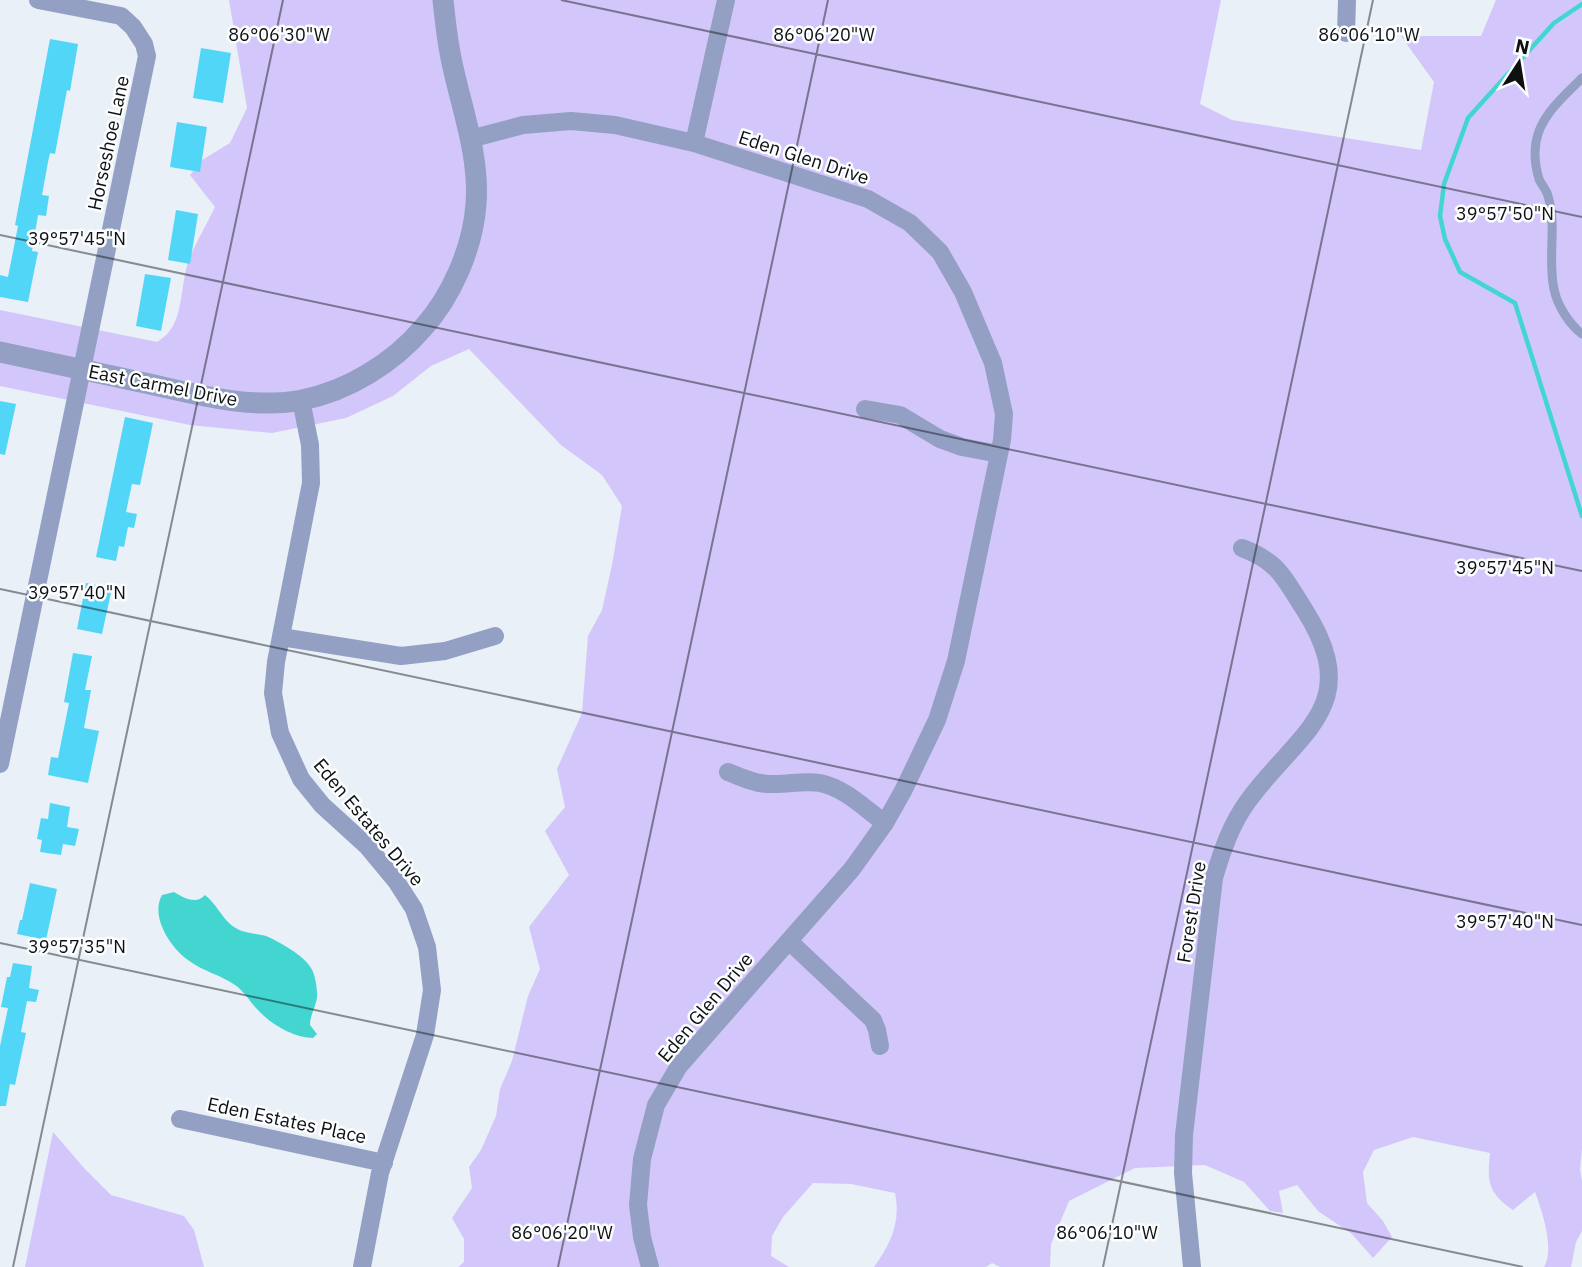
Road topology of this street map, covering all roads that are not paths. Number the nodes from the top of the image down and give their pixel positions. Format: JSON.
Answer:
{"nodes":[{"id":1,"x":38,"y":0,"type":"edge"},
{"id":2,"x":443,"y":0,"type":"edge"},
{"id":3,"x":726,"y":0,"type":"edge"},
{"id":4,"x":1347,"y":0,"type":"edge"},
{"id":5,"x":1346,"y":33,"type":"dead end"},
{"id":6,"x":1582,"y":78,"type":"edge"},
{"id":7,"x":470,"y":139,"type":"junction"},
{"id":8,"x":694,"y":143,"type":"junction"},
{"id":9,"x":1582,"y":334,"type":"edge"},
{"id":10,"x":0,"y":352,"type":"edge"},
{"id":11,"x":82,"y":369,"type":"junction"},
{"id":12,"x":301,"y":400,"type":"junction"},
{"id":13,"x":865,"y":409,"type":"dead end"},
{"id":14,"x":999,"y":454,"type":"junction"},
{"id":15,"x":1242,"y":548,"type":"dead end"},
{"id":16,"x":495,"y":636,"type":"dead end"},
{"id":17,"x":281,"y":637,"type":"junction"},
{"id":18,"x":0,"y":764,"type":"edge"},
{"id":19,"x":727,"y":772,"type":"dead end"},
{"id":20,"x":885,"y":823,"type":"junction"},
{"id":21,"x":789,"y":942,"type":"junction"},
{"id":22,"x":880,"y":1046,"type":"dead end"},
{"id":23,"x":180,"y":1119,"type":"dead end"},
{"id":24,"x":384,"y":1163,"type":"junction"},
{"id":25,"x":362,"y":1267,"type":"edge"},
{"id":26,"x":650,"y":1267,"type":"edge"},
{"id":27,"x":1192,"y":1267,"type":"edge"}],
"edges":[{"from":1,"to":11,"type":"street","name":"Horseshoe Lane"},
{"from":2,"to":7,"type":"street","name":"East Carmel Drive"},
{"from":3,"to":8,"type":"street"},
{"from":4,"to":5,"type":"street"},
{"from":6,"to":9,"type":"lane"},
{"from":7,"to":8,"type":"street","name":"Eden Glen Drive"},
{"from":7,"to":12,"type":"street","name":"East Carmel Drive"},
{"from":8,"to":14,"type":"street","name":"Eden Glen Drive"},
{"from":10,"to":11,"type":"street","name":"East Carmel Drive"},
{"from":11,"to":12,"type":"street","name":"East Carmel Drive"},
{"from":11,"to":18,"type":"street","name":"Horseshoe Lane"},
{"from":12,"to":17,"type":"street","name":"Eden Estates Drive"},
{"from":13,"to":14,"type":"street"},
{"from":14,"to":20,"type":"street","name":"Eden Glen Drive"},
{"from":15,"to":27,"type":"street","name":"Forest Drive"},
{"from":16,"to":17,"type":"street"},
{"from":17,"to":24,"type":"street","name":"Eden Estates Drive"},
{"from":19,"to":20,"type":"street"},
{"from":20,"to":21,"type":"street","name":"Eden Glen Drive"},
{"from":21,"to":22,"type":"street"},
{"from":21,"to":26,"type":"street","name":"Eden Glen Drive"},
{"from":23,"to":24,"type":"street","name":"Eden Estates Place"},
{"from":24,"to":25,"type":"street","name":"Eden Estates Drive"}]}
